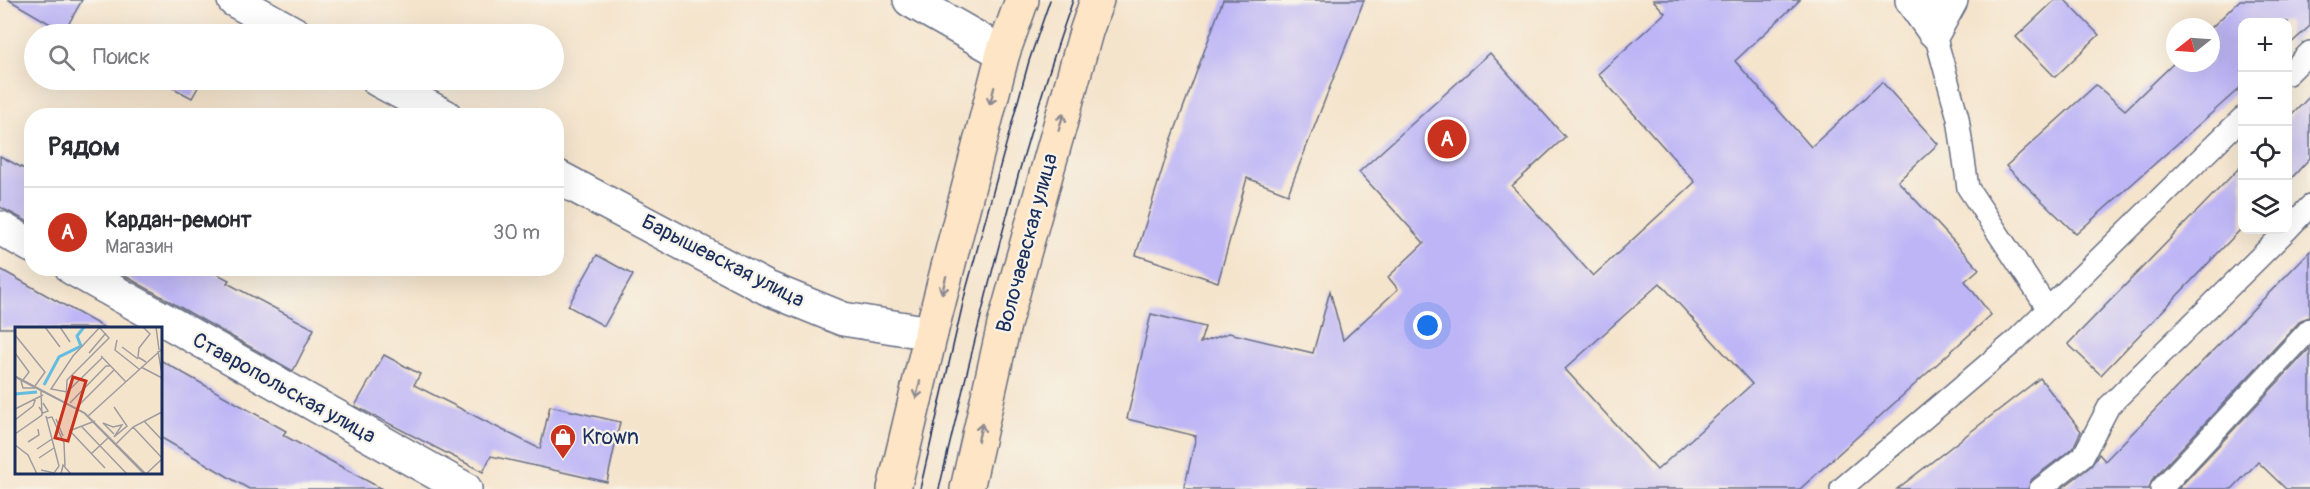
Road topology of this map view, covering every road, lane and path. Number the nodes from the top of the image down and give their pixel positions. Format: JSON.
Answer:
{"nodes":[{"id":1,"x":234,"y":0,"type":"edge"},
{"id":2,"x":910,"y":0,"type":"edge"},
{"id":3,"x":1022,"y":0,"type":"edge"},
{"id":4,"x":1097,"y":0,"type":"edge"},
{"id":5,"x":1912,"y":0,"type":"edge"},
{"id":6,"x":1951,"y":0,"type":"edge"},
{"id":7,"x":277,"y":24,"type":"edge"},
{"id":8,"x":1934,"y":31,"type":"junction"},
{"id":9,"x":2310,"y":52,"type":"edge"},
{"id":10,"x":1003,"y":53,"type":"junction"},
{"id":11,"x":2290,"y":72,"type":"edge"},
{"id":12,"x":397,"y":90,"type":"edge"},
{"id":13,"x":430,"y":108,"type":"edge"},
{"id":14,"x":2238,"y":122,"type":"edge"},
{"id":15,"x":564,"y":180,"type":"edge"},
{"id":16,"x":2310,"y":206,"type":"edge"},
{"id":17,"x":2292,"y":224,"type":"edge"},
{"id":18,"x":0,"y":228,"type":"edge"},
{"id":19,"x":2282,"y":234,"type":"edge"},
{"id":20,"x":24,"y":242,"type":"edge"},
{"id":21,"x":86,"y":276,"type":"edge"},
{"id":22,"x":2048,"y":309,"type":"junction"},
{"id":23,"x":2310,"y":329,"type":"edge"},
{"id":24,"x":931,"y":333,"type":"junction"},
{"id":25,"x":465,"y":489,"type":"edge"},
{"id":26,"x":894,"y":489,"type":"edge"},
{"id":27,"x":967,"y":489,"type":"edge"},
{"id":28,"x":1841,"y":489,"type":"edge"},
{"id":29,"x":2040,"y":489,"type":"edge"},
{"id":30,"x":2161,"y":489,"type":"edge"}],
"edges":[{"from":1,"to":7,"type":"street"},
{"from":2,"to":10,"type":"street"},
{"from":3,"to":10,"type":"main road"},
{"from":27,"to":4,"type":"main road","name":"Волочаевская улица","one_way":true},
{"from":5,"to":8,"type":"street"},
{"from":6,"to":8,"type":"street"},
{"from":8,"to":22,"type":"lane"},
{"from":9,"to":11,"type":"lane"},
{"from":10,"to":24,"type":"main road","one_way":true},
{"from":12,"to":13,"type":"street"},
{"from":14,"to":22,"type":"lane"},
{"from":15,"to":24,"type":"street","name":"Барышевская улица"},
{"from":16,"to":17,"type":"lane"},
{"from":18,"to":20,"type":"street"},
{"from":19,"to":29,"type":"lane"},
{"from":21,"to":25,"type":"street","name":"Ставропольская улица"},
{"from":22,"to":28,"type":"lane"},
{"from":23,"to":30,"type":"lane"},
{"from":24,"to":26,"type":"main road","one_way":true}]}
